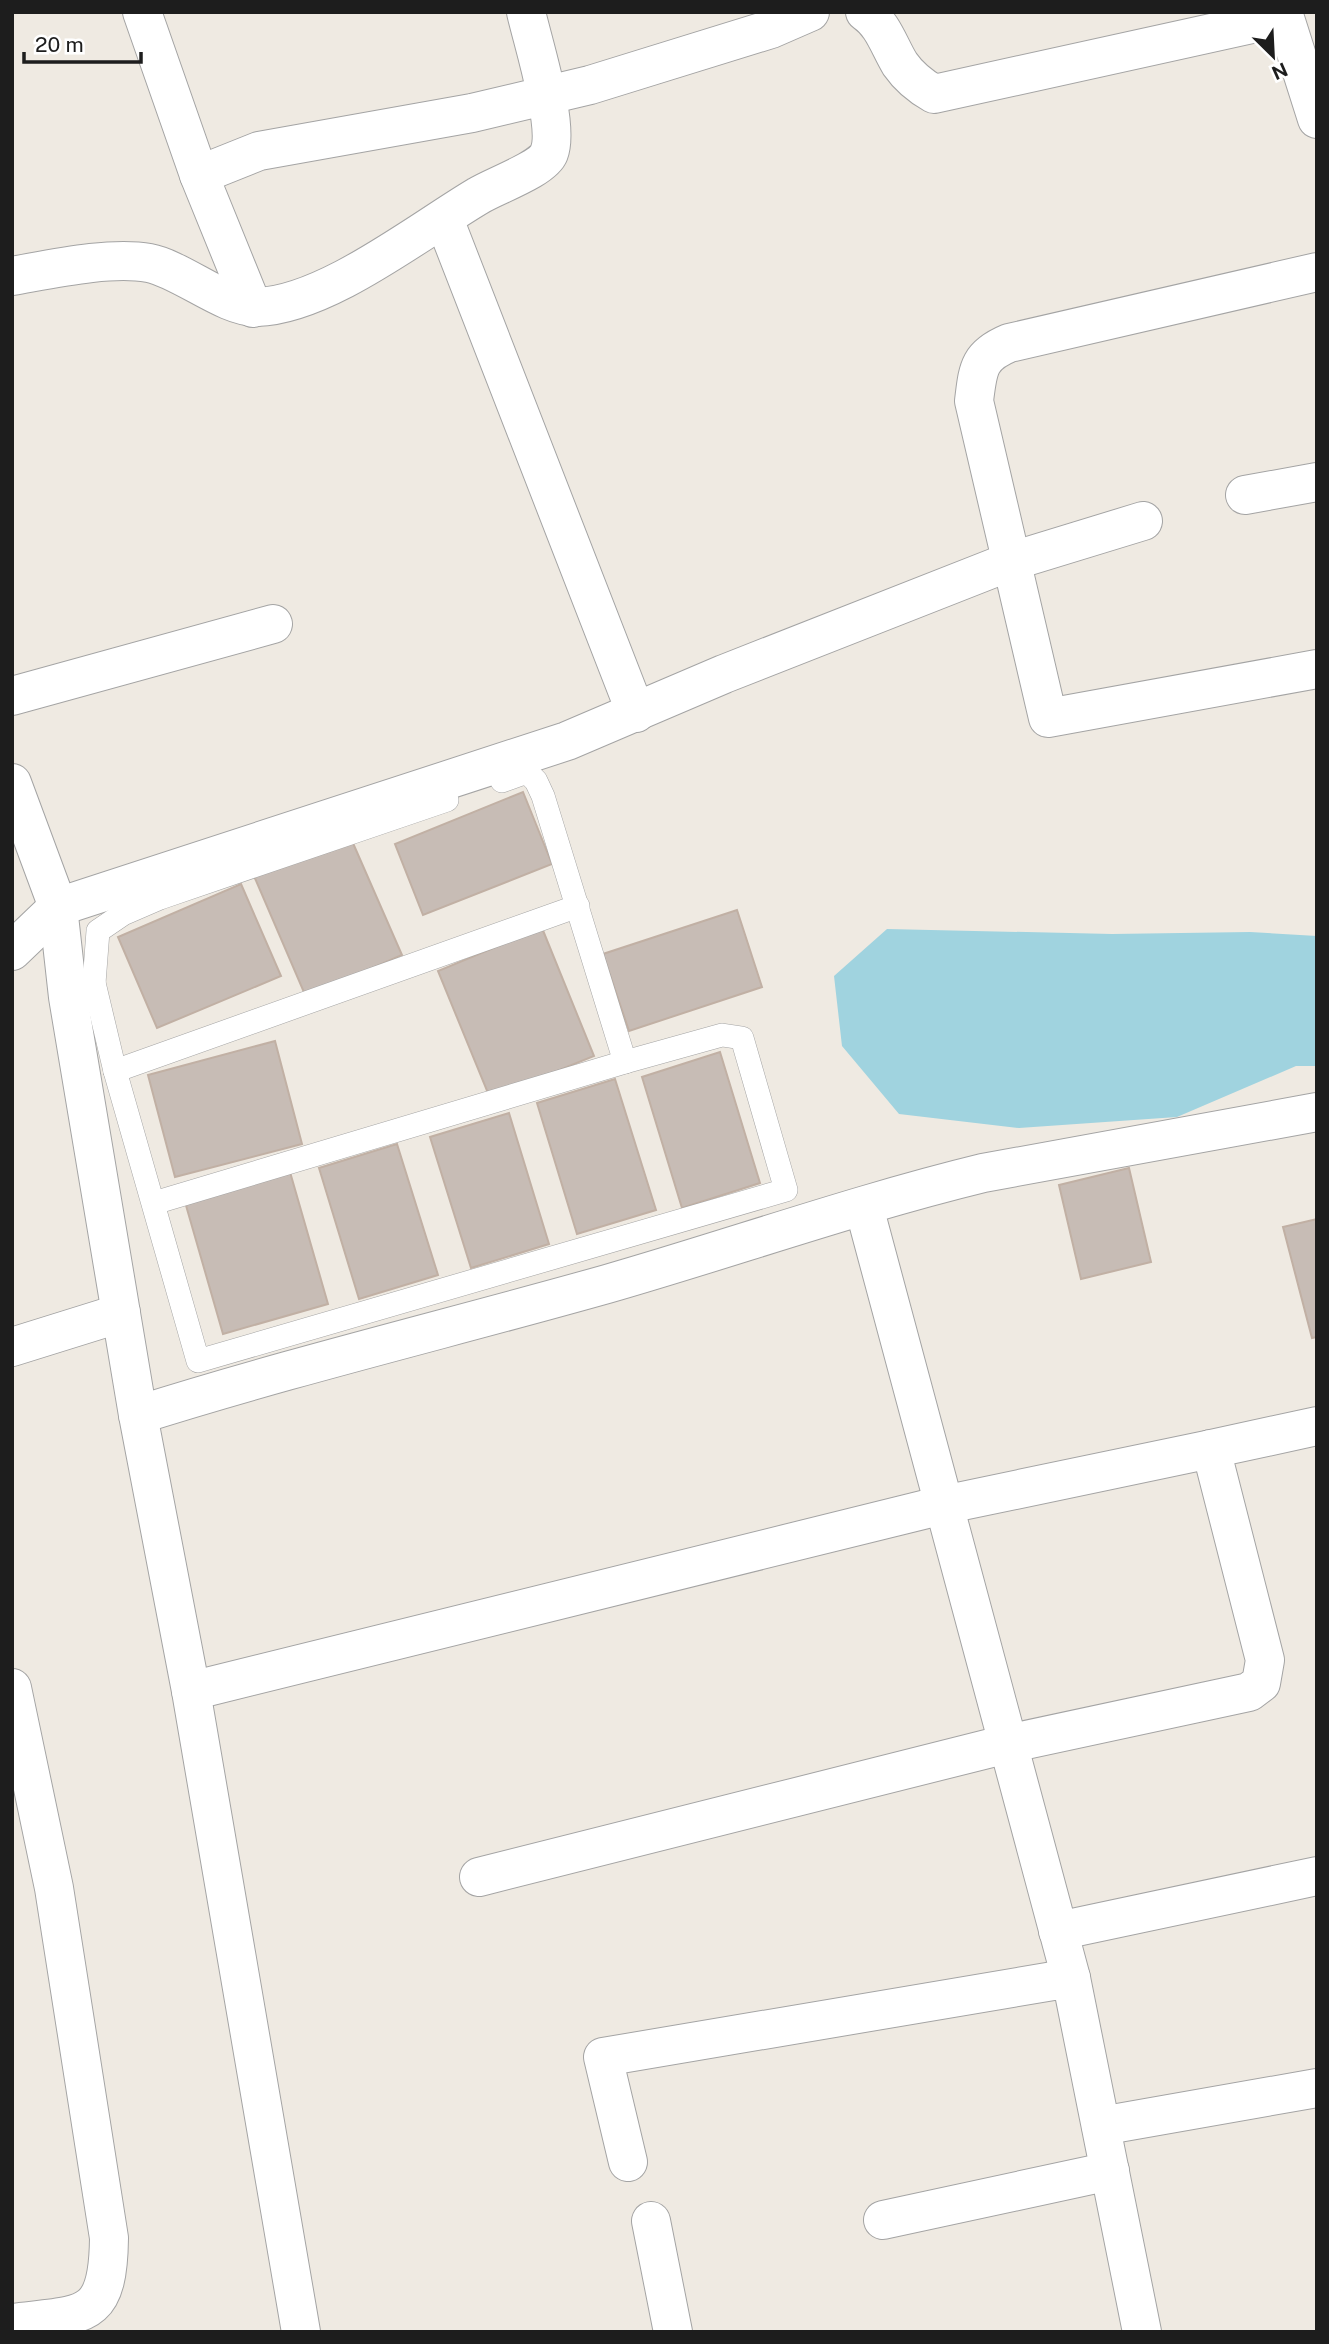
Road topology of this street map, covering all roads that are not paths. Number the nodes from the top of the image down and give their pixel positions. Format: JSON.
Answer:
{"nodes":[{"id":1,"x":142,"y":12,"type":"edge"},
{"id":2,"x":526,"y":12,"type":"edge"},
{"id":3,"x":810,"y":12,"type":"edge"},
{"id":4,"x":865,"y":12,"type":"edge"},
{"id":5,"x":1284,"y":15,"type":"edge"},
{"id":6,"x":546,"y":96,"type":"junction"},
{"id":7,"x":1317,"y":119,"type":"edge"},
{"id":8,"x":199,"y":174,"type":"junction"},
{"id":9,"x":444,"y":219,"type":"junction"},
{"id":10,"x":1317,"y":272,"type":"edge"},
{"id":11,"x":12,"y":276,"type":"edge"},
{"id":12,"x":253,"y":308,"type":"junction"},
{"id":13,"x":1317,"y":482,"type":"edge"},
{"id":14,"x":1245,"y":495,"type":"dead end"},
{"id":15,"x":1143,"y":521,"type":"dead end"},
{"id":16,"x":1009,"y":562,"type":"junction"},
{"id":17,"x":272,"y":624,"type":"dead end"},
{"id":18,"x":1317,"y":669,"type":"edge"},
{"id":19,"x":12,"y":696,"type":"edge"},
{"id":20,"x":636,"y":713,"type":"junction"},
{"id":21,"x":12,"y":783,"type":"edge"},
{"id":22,"x":578,"y":906,"type":"junction"},
{"id":23,"x":58,"y":907,"type":"junction"},
{"id":24,"x":12,"y":951,"type":"edge"},
{"id":25,"x":81,"y":990,"type":"junction"},
{"id":26,"x":625,"y":1062,"type":"junction"},
{"id":27,"x":115,"y":1071,"type":"junction"},
{"id":28,"x":1317,"y":1112,"type":"edge"},
{"id":29,"x":154,"y":1203,"type":"junction"},
{"id":30,"x":863,"y":1207,"type":"junction"},
{"id":31,"x":121,"y":1313,"type":"junction"},
{"id":32,"x":12,"y":1347,"type":"edge"},
{"id":33,"x":138,"y":1415,"type":"junction"},
{"id":34,"x":1317,"y":1426,"type":"edge"},
{"id":35,"x":1211,"y":1449,"type":"junction"},
{"id":36,"x":943,"y":1504,"type":"junction"},
{"id":37,"x":12,"y":1688,"type":"edge"},
{"id":38,"x":191,"y":1691,"type":"junction"},
{"id":39,"x":1007,"y":1744,"type":"junction"},
{"id":40,"x":1317,"y":1876,"type":"edge"},
{"id":41,"x":480,"y":1877,"type":"dead end"},
{"id":42,"x":1058,"y":1931,"type":"junction"},
{"id":43,"x":1070,"y":1978,"type":"junction"},
{"id":44,"x":1317,"y":2088,"type":"edge"},
{"id":45,"x":1101,"y":2126,"type":"junction"},
{"id":46,"x":628,"y":2162,"type":"dead end"},
{"id":47,"x":1110,"y":2171,"type":"junction"},
{"id":48,"x":883,"y":2220,"type":"dead end"},
{"id":49,"x":651,"y":2221,"type":"dead end"},
{"id":50,"x":12,"y":2323,"type":"edge"},
{"id":51,"x":301,"y":2332,"type":"edge"},
{"id":52,"x":673,"y":2332,"type":"edge"},
{"id":53,"x":1142,"y":2332,"type":"edge"}],
"edges":[{"from":1,"to":8,"type":"street"},
{"from":2,"to":6,"type":"street"},
{"from":3,"to":6,"type":"street"},
{"from":4,"to":5,"type":"street"},
{"from":5,"to":7,"type":"street"},
{"from":6,"to":8,"type":"street"},
{"from":6,"to":9,"type":"street"},
{"from":8,"to":12,"type":"street"},
{"from":9,"to":12,"type":"street"},
{"from":9,"to":20,"type":"street"},
{"from":10,"to":16,"type":"street"},
{"from":11,"to":12,"type":"street"},
{"from":13,"to":14,"type":"street"},
{"from":15,"to":16,"type":"street"},
{"from":16,"to":18,"type":"street"},
{"from":16,"to":20,"type":"street"},
{"from":17,"to":19,"type":"street"},
{"from":20,"to":23,"type":"street"},
{"from":21,"to":23,"type":"street"},
{"from":22,"to":25,"type":"lane"},
{"from":22,"to":26,"type":"lane"},
{"from":22,"to":27,"type":"lane"},
{"from":23,"to":24,"type":"street"},
{"from":23,"to":25,"type":"street"},
{"from":25,"to":27,"type":"lane"},
{"from":25,"to":31,"type":"street"},
{"from":26,"to":29,"type":"lane"},
{"from":26,"to":29,"type":"lane"},
{"from":27,"to":29,"type":"lane"},
{"from":28,"to":30,"type":"street"},
{"from":30,"to":33,"type":"street"},
{"from":30,"to":36,"type":"street"},
{"from":31,"to":32,"type":"street"},
{"from":31,"to":33,"type":"street"},
{"from":33,"to":38,"type":"street"},
{"from":34,"to":35,"type":"street"},
{"from":35,"to":36,"type":"street"},
{"from":35,"to":39,"type":"street"},
{"from":36,"to":38,"type":"street"},
{"from":36,"to":39,"type":"street"},
{"from":37,"to":50,"type":"street"},
{"from":38,"to":51,"type":"street"},
{"from":39,"to":41,"type":"street"},
{"from":39,"to":42,"type":"street"},
{"from":40,"to":42,"type":"street"},
{"from":42,"to":43,"type":"street"},
{"from":43,"to":45,"type":"street"},
{"from":43,"to":46,"type":"street"},
{"from":44,"to":45,"type":"street"},
{"from":45,"to":47,"type":"street"},
{"from":47,"to":48,"type":"street"},
{"from":47,"to":53,"type":"street"},
{"from":49,"to":52,"type":"street"}]}
